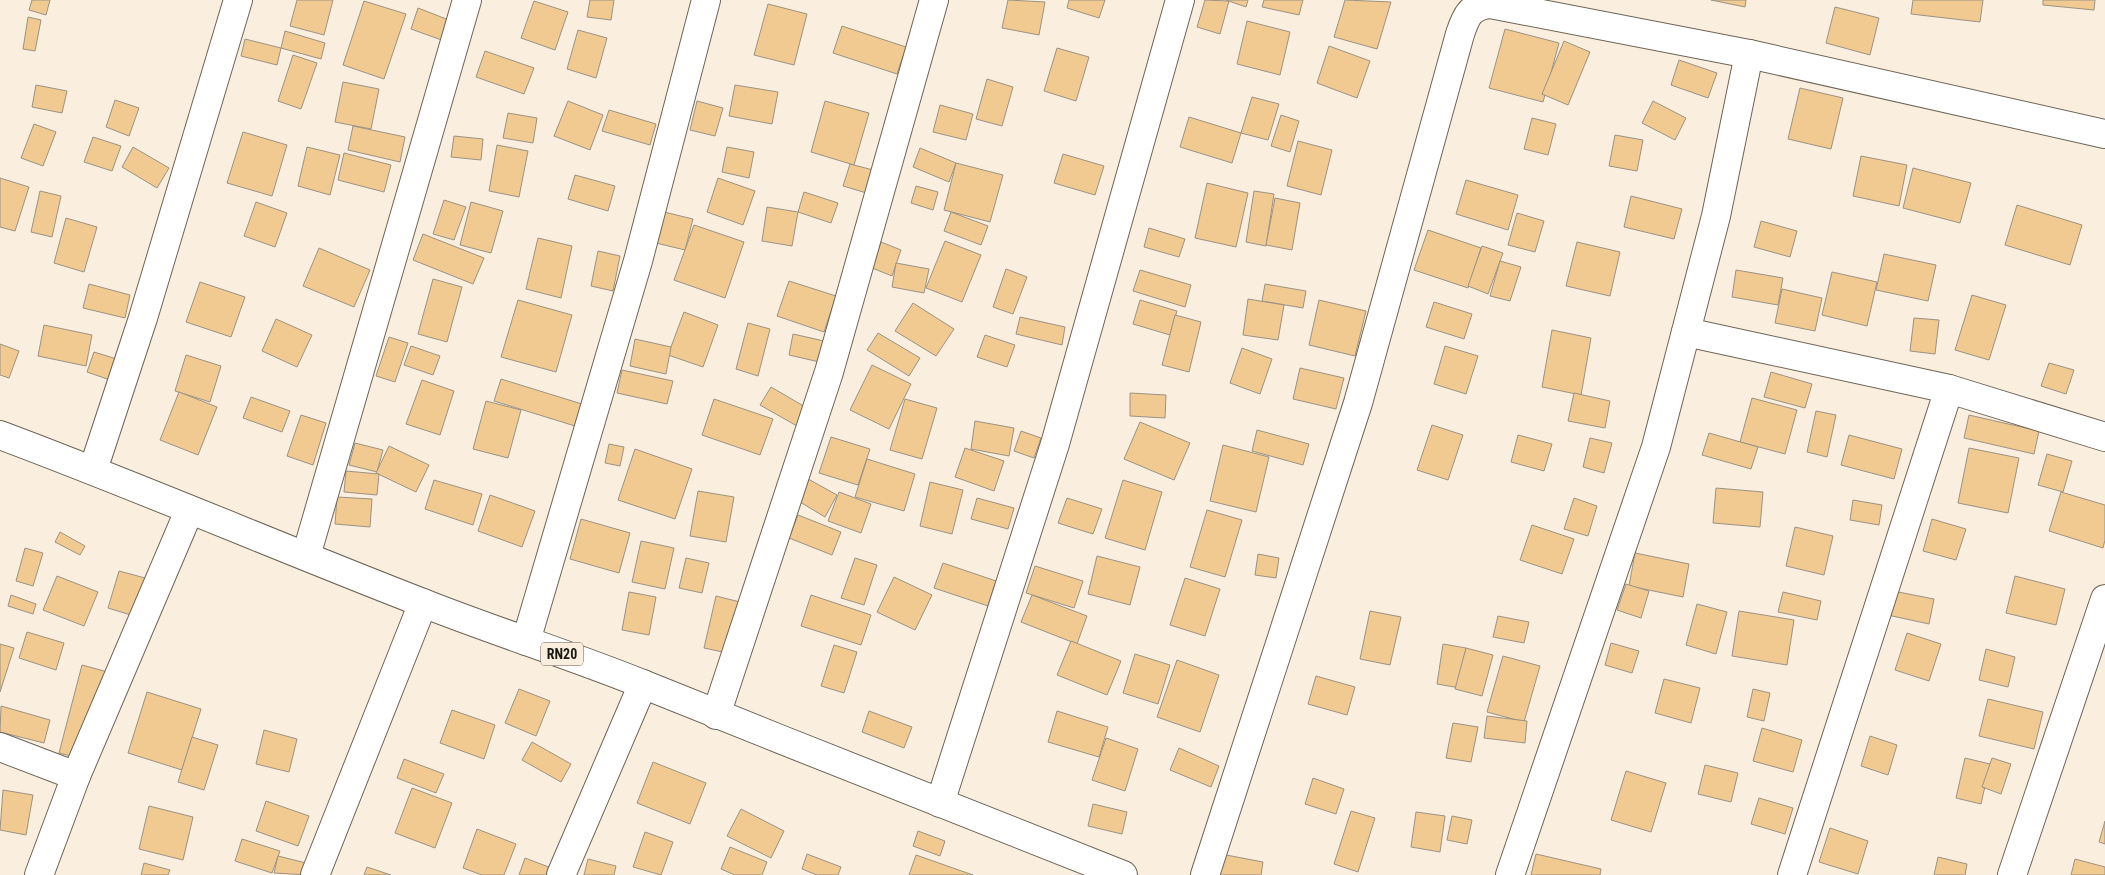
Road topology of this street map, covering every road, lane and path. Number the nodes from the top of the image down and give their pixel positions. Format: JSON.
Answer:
{"nodes":[{"id":1,"x":238,"y":0,"type":"edge"},
{"id":2,"x":467,"y":0,"type":"edge"},
{"id":3,"x":706,"y":0,"type":"edge"},
{"id":4,"x":934,"y":0,"type":"edge"},
{"id":5,"x":1180,"y":0,"type":"edge"},
{"id":6,"x":1750,"y":54,"type":"junction"},
{"id":7,"x":2105,"y":134,"type":"edge"},
{"id":8,"x":1686,"y":332,"type":"junction"},
{"id":9,"x":1949,"y":389,"type":"junction"},
{"id":10,"x":0,"y":435,"type":"edge"},
{"id":11,"x":2105,"y":437,"type":"edge"},
{"id":12,"x":93,"y":470,"type":"junction"},
{"id":13,"x":189,"y":511,"type":"junction"},
{"id":14,"x":306,"y":556,"type":"junction"},
{"id":15,"x":2105,"y":599,"type":"edge"},
{"id":16,"x":423,"y":603,"type":"junction"},
{"id":17,"x":526,"y":641,"type":"junction"},
{"id":18,"x":644,"y":684,"type":"junction"},
{"id":19,"x":716,"y":715,"type":"junction"},
{"id":20,"x":0,"y":747,"type":"edge"},
{"id":21,"x":76,"y":776,"type":"junction"},
{"id":22,"x":940,"y":803,"type":"junction"},
{"id":23,"x":39,"y":875,"type":"edge"},
{"id":24,"x":315,"y":875,"type":"edge"},
{"id":25,"x":561,"y":875,"type":"edge"},
{"id":26,"x":1123,"y":875,"type":"edge"},
{"id":27,"x":1205,"y":875,"type":"edge"},
{"id":28,"x":1510,"y":875,"type":"edge"},
{"id":29,"x":1792,"y":875,"type":"edge"},
{"id":30,"x":2012,"y":875,"type":"edge"}],
"edges":[{"from":1,"to":12,"type":"street"},
{"from":2,"to":14,"type":"street"},
{"from":3,"to":17,"type":"street"},
{"from":4,"to":19,"type":"street"},
{"from":5,"to":22,"type":"street"},
{"from":6,"to":7,"type":"street"},
{"from":6,"to":8,"type":"street"},
{"from":6,"to":27,"type":"street"},
{"from":8,"to":9,"type":"street"},
{"from":8,"to":28,"type":"street"},
{"from":9,"to":11,"type":"street"},
{"from":9,"to":29,"type":"street"},
{"from":10,"to":12,"type":"street","number":"RN20"},
{"from":12,"to":13,"type":"street","number":"RN20"},
{"from":13,"to":14,"type":"street","number":"RN20"},
{"from":13,"to":21,"type":"street"},
{"from":14,"to":16,"type":"street","number":"RN20"},
{"from":15,"to":30,"type":"street"},
{"from":16,"to":17,"type":"street","number":"RN20"},
{"from":16,"to":24,"type":"street"},
{"from":17,"to":18,"type":"street","number":"RN20"},
{"from":18,"to":19,"type":"street","number":"RN20"},
{"from":18,"to":25,"type":"street"},
{"from":19,"to":22,"type":"street","number":"RN20"},
{"from":20,"to":21,"type":"street"},
{"from":21,"to":23,"type":"street"},
{"from":22,"to":26,"type":"street","number":"RN20"}]}
